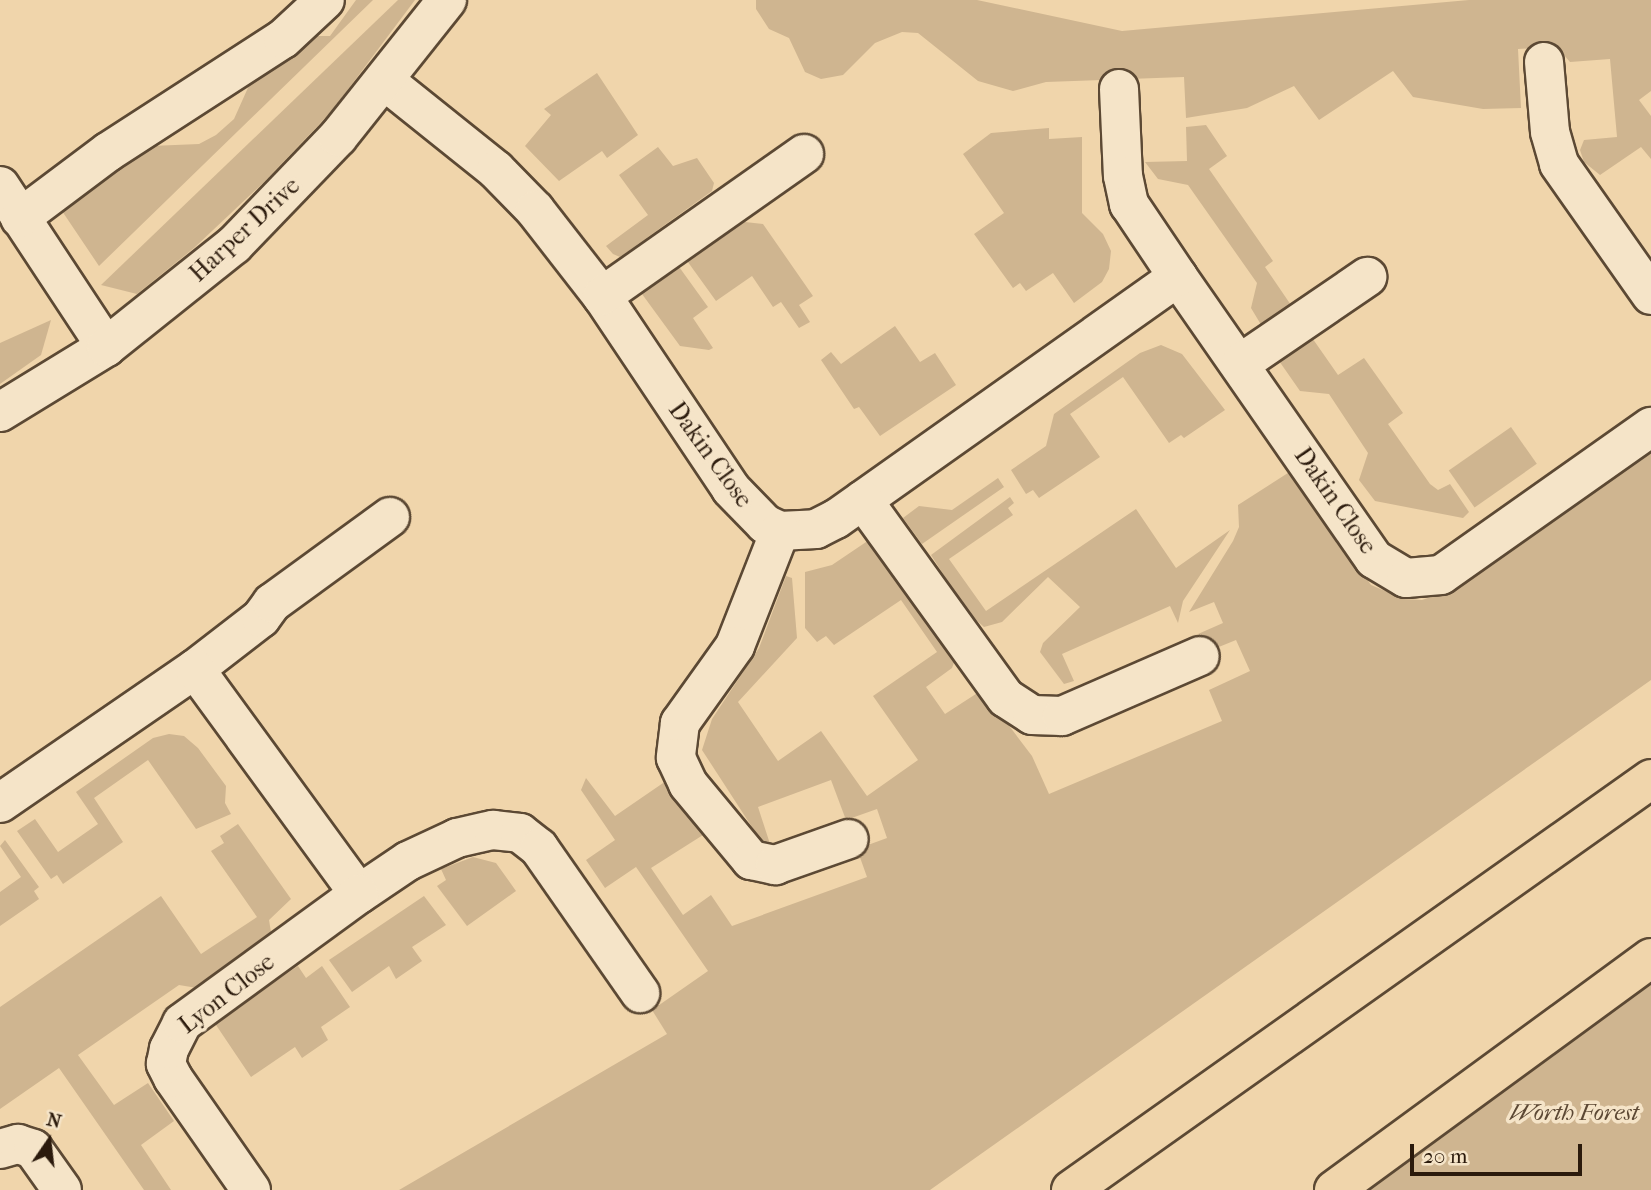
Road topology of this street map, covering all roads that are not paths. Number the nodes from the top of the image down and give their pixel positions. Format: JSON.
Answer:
{"nodes":[{"id":1,"x":325,"y":0,"type":"edge"},
{"id":2,"x":447,"y":0,"type":"edge"},
{"id":3,"x":1544,"y":62,"type":"dead end"},
{"id":4,"x":385,"y":81,"type":"junction"},
{"id":5,"x":1119,"y":89,"type":"dead end"},
{"id":6,"x":804,"y":154,"type":"dead end"},
{"id":7,"x":10,"y":202,"type":"edge"},
{"id":8,"x":1178,"y":277,"type":"junction"},
{"id":9,"x":1367,"y":277,"type":"dead end"},
{"id":10,"x":1643,"y":285,"type":"edge"},
{"id":11,"x":601,"y":296,"type":"junction"},
{"id":12,"x":106,"y":347,"type":"junction"},
{"id":13,"x":1241,"y":363,"type":"junction"},
{"id":14,"x":0,"y":412,"type":"edge"},
{"id":15,"x":1651,"y":427,"type":"edge"},
{"id":16,"x":863,"y":500,"type":"junction"},
{"id":17,"x":390,"y":517,"type":"dead end"},
{"id":18,"x":780,"y":531,"type":"junction"},
{"id":19,"x":1200,"y":656,"type":"dead end"},
{"id":20,"x":195,"y":669,"type":"junction"},
{"id":21,"x":1651,"y":779,"type":"edge"},
{"id":22,"x":0,"y":803,"type":"edge"},
{"id":23,"x":849,"y":839,"type":"dead end"},
{"id":24,"x":359,"y":894,"type":"junction"},
{"id":25,"x":1651,"y":958,"type":"edge"},
{"id":26,"x":640,"y":993,"type":"dead end"},
{"id":27,"x":0,"y":1149,"type":"edge"},
{"id":28,"x":62,"y":1190,"type":"edge"},
{"id":29,"x":251,"y":1190,"type":"edge"},
{"id":30,"x":1071,"y":1190,"type":"edge"},
{"id":31,"x":1334,"y":1190,"type":"edge"}],
"edges":[{"from":1,"to":7,"type":"street"},
{"from":2,"to":4,"type":"street","name":"Harper Drive"},
{"from":3,"to":10,"type":"street"},
{"from":4,"to":11,"type":"street","name":"Dakin Close"},
{"from":4,"to":12,"type":"street","name":"Harper Drive"},
{"from":5,"to":8,"type":"street","name":"Dakin Close"},
{"from":6,"to":11,"type":"street"},
{"from":7,"to":12,"type":"street"},
{"from":8,"to":13,"type":"street","name":"Dakin Close"},
{"from":8,"to":16,"type":"street"},
{"from":9,"to":13,"type":"street"},
{"from":11,"to":18,"type":"street","name":"Dakin Close"},
{"from":12,"to":14,"type":"street","name":"Harper Drive"},
{"from":13,"to":15,"type":"street","name":"Dakin Close"},
{"from":16,"to":18,"type":"street"},
{"from":16,"to":19,"type":"street"},
{"from":17,"to":20,"type":"street"},
{"from":18,"to":23,"type":"street"},
{"from":20,"to":22,"type":"street"},
{"from":20,"to":24,"type":"street"},
{"from":21,"to":30,"type":"highway"},
{"from":24,"to":26,"type":"street","name":"Lyon Close"},
{"from":24,"to":29,"type":"street","name":"Lyon Close"},
{"from":25,"to":31,"type":"highway"},
{"from":27,"to":28,"type":"street"}]}
